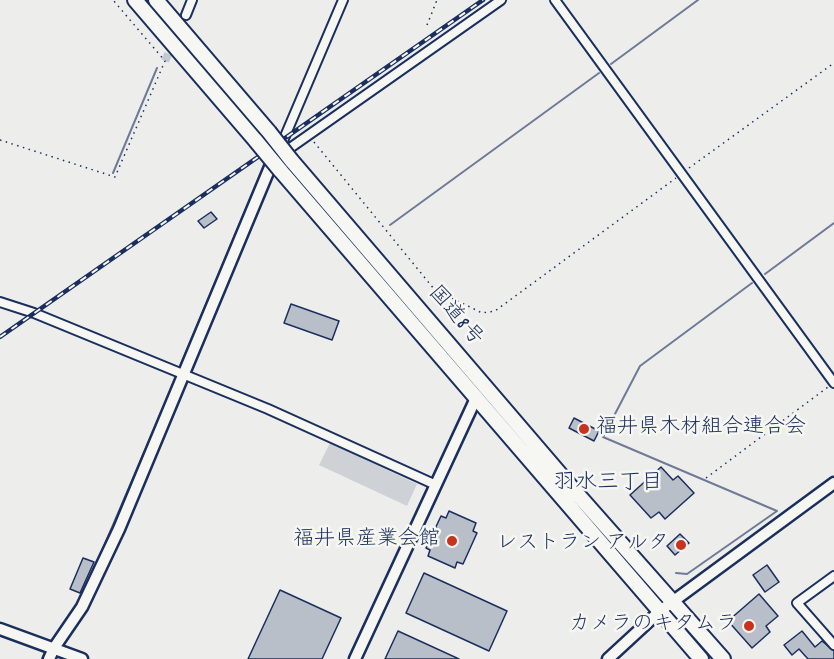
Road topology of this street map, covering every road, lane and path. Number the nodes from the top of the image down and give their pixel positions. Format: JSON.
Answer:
{"nodes":[{"id":1,"x":114,"y":0,"type":"edge"},
{"id":2,"x":135,"y":0,"type":"edge"},
{"id":3,"x":156,"y":0,"type":"edge"},
{"id":4,"x":192,"y":0,"type":"edge"},
{"id":5,"x":343,"y":0,"type":"edge"},
{"id":6,"x":437,"y":0,"type":"edge"},
{"id":7,"x":501,"y":0,"type":"edge"},
{"id":8,"x":555,"y":0,"type":"edge"},
{"id":9,"x":186,"y":15,"type":"tunnel mouth"},
{"id":10,"x":427,"y":25,"type":"dead end"},
{"id":11,"x":834,"y":63,"type":"edge"},
{"id":12,"x":308,"y":135,"type":"junction"},
{"id":13,"x":0,"y":140,"type":"edge"},
{"id":14,"x":277,"y":165,"type":"junction"},
{"id":15,"x":682,"y":173,"type":"junction"},
{"id":16,"x":0,"y":302,"type":"edge"},
{"id":17,"x":183,"y":374,"type":"junction"},
{"id":18,"x":834,"y":382,"type":"edge"},
{"id":19,"x":477,"y":396,"type":"junction"},
{"id":20,"x":706,"y":478,"type":"dead end"},
{"id":21,"x":834,"y":483,"type":"edge"},
{"id":22,"x":436,"y":485,"type":"junction"},
{"id":23,"x":834,"y":576,"type":"edge"},
{"id":24,"x":674,"y":600,"type":"junction"},
{"id":25,"x":660,"y":611,"type":"junction"},
{"id":26,"x":0,"y":629,"type":"edge"},
{"id":27,"x":834,"y":645,"type":"edge"},
{"id":28,"x":51,"y":654,"type":"edge"},
{"id":29,"x":82,"y":659,"type":"edge"},
{"id":30,"x":356,"y":659,"type":"edge"},
{"id":31,"x":608,"y":659,"type":"edge"},
{"id":32,"x":701,"y":659,"type":"edge"},
{"id":33,"x":723,"y":659,"type":"edge"}],
"edges":[{"from":1,"to":13,"type":"path"},
{"from":2,"to":14,"type":"highway","name":"国道8号","bridge":true},
{"from":3,"to":24,"type":"highway","name":"国道8号","bridge":true},
{"from":4,"to":9,"type":"street"},
{"from":5,"to":14,"type":"street"},
{"from":6,"to":10,"type":"path"},
{"from":7,"to":12,"type":"street"},
{"from":8,"to":15,"type":"street"},
{"from":11,"to":15,"type":"path"},
{"from":12,"to":14,"type":"street"},
{"from":12,"to":15,"type":"path"},
{"from":14,"to":17,"type":"street"},
{"from":14,"to":19,"type":"highway","name":"国道8号"},
{"from":15,"to":18,"type":"street"},
{"from":16,"to":17,"type":"street"},
{"from":17,"to":22,"type":"street"},
{"from":17,"to":28,"type":"street"},
{"from":18,"to":20,"type":"path"},
{"from":19,"to":22,"type":"street"},
{"from":19,"to":25,"type":"highway","name":"国道8号"},
{"from":21,"to":24,"type":"street"},
{"from":22,"to":30,"type":"street"},
{"from":23,"to":27,"type":"street"},
{"from":24,"to":25,"type":"street"},
{"from":24,"to":33,"type":"highway","name":"国道8号"},
{"from":25,"to":31,"type":"street"},
{"from":25,"to":32,"type":"highway","name":"国道8号"},
{"from":26,"to":28,"type":"street"},
{"from":28,"to":29,"type":"street"}]}
